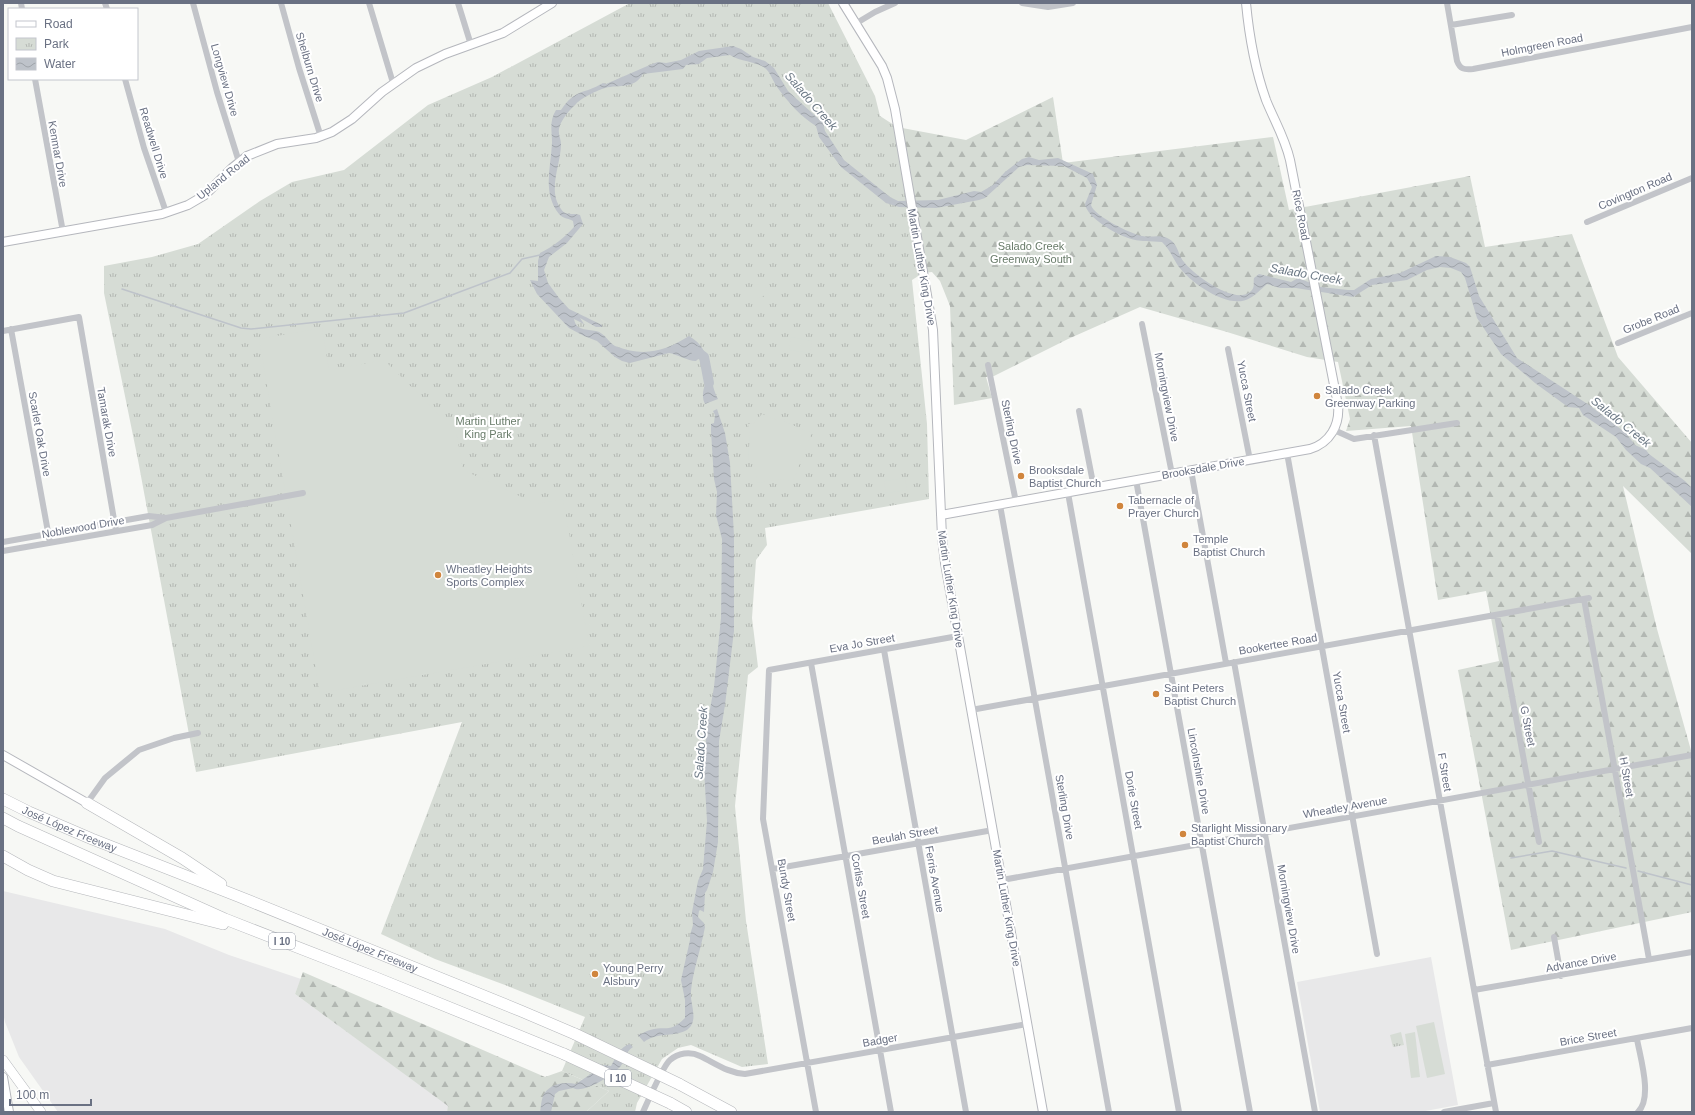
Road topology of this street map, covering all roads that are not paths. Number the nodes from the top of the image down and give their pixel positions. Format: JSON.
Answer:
{"nodes":[{"id":1,"x":193,"y":3,"type":"edge"},
{"id":2,"x":281,"y":3,"type":"edge"},
{"id":3,"x":369,"y":3,"type":"edge"},
{"id":4,"x":458,"y":3,"type":"edge"},
{"id":5,"x":843,"y":3,"type":"edge"},
{"id":6,"x":895,"y":3,"type":"edge"},
{"id":7,"x":1022,"y":3,"type":"edge"},
{"id":8,"x":1073,"y":3,"type":"edge"},
{"id":9,"x":1246,"y":3,"type":"edge"},
{"id":10,"x":1447,"y":3,"type":"edge"},
{"id":11,"x":549,"y":4,"type":"edge"},
{"id":12,"x":1041,"y":5,"type":"edge"},
{"id":13,"x":1512,"y":15,"type":"dead end"},
{"id":14,"x":855,"y":24,"type":"junction"},
{"id":15,"x":1451,"y":25,"type":"junction"},
{"id":16,"x":1692,"y":27,"type":"edge"},
{"id":17,"x":470,"y":45,"type":"junction"},
{"id":18,"x":35,"y":80,"type":"edge"},
{"id":19,"x":125,"y":80,"type":"edge"},
{"id":20,"x":393,"y":83,"type":"junction"},
{"id":21,"x":321,"y":137,"type":"junction"},
{"id":22,"x":239,"y":162,"type":"junction"},
{"id":23,"x":1692,"y":178,"type":"edge"},
{"id":24,"x":166,"y":212,"type":"junction"},
{"id":25,"x":1587,"y":222,"type":"dead end"},
{"id":26,"x":63,"y":232,"type":"junction"},
{"id":27,"x":3,"y":242,"type":"edge"},
{"id":28,"x":1692,"y":313,"type":"edge"},
{"id":29,"x":1142,"y":324,"type":"dead end"},
{"id":30,"x":11,"y":329,"type":"junction"},
{"id":31,"x":3,"y":330,"type":"edge"},
{"id":32,"x":1618,"y":343,"type":"dead end"},
{"id":33,"x":1228,"y":349,"type":"dead end"},
{"id":34,"x":988,"y":365,"type":"dead end"},
{"id":35,"x":1079,"y":411,"type":"dead end"},
{"id":36,"x":1457,"y":422,"type":"dead end"},
{"id":37,"x":1334,"y":430,"type":"junction"},
{"id":38,"x":1374,"y":435,"type":"junction"},
{"id":39,"x":1287,"y":453,"type":"junction"},
{"id":40,"x":1250,"y":460,"type":"junction"},
{"id":41,"x":1191,"y":470,"type":"junction"},
{"id":42,"x":1172,"y":474,"type":"junction"},
{"id":43,"x":1136,"y":480,"type":"junction"},
{"id":44,"x":1094,"y":488,"type":"junction"},
{"id":45,"x":303,"y":493,"type":"dead end"},
{"id":46,"x":1068,"y":493,"type":"junction"},
{"id":47,"x":1016,"y":502,"type":"junction"},
{"id":48,"x":1000,"y":505,"type":"junction"},
{"id":49,"x":941,"y":515,"type":"junction"},
{"id":50,"x":166,"y":518,"type":"junction"},
{"id":51,"x":115,"y":522,"type":"junction"},
{"id":52,"x":116,"y":531,"type":"junction"},
{"id":53,"x":48,"y":534,"type":"junction"},
{"id":54,"x":3,"y":542,"type":"edge"},
{"id":55,"x":50,"y":543,"type":"junction"},
{"id":56,"x":3,"y":551,"type":"edge"},
{"id":57,"x":1587,"y":599,"type":"joint"},
{"id":58,"x":1497,"y":614,"type":"junction"},
{"id":59,"x":1410,"y":630,"type":"junction"},
{"id":60,"x":958,"y":636,"type":"junction"},
{"id":61,"x":1322,"y":646,"type":"junction"},
{"id":62,"x":884,"y":650,"type":"junction"},
{"id":63,"x":1234,"y":662,"type":"junction"},
{"id":64,"x":811,"y":663,"type":"junction"},
{"id":65,"x":1226,"y":663,"type":"junction"},
{"id":66,"x":769,"y":670,"type":"joint"},
{"id":67,"x":1171,"y":673,"type":"junction"},
{"id":68,"x":1104,"y":686,"type":"junction"},
{"id":69,"x":1035,"y":698,"type":"junction"},
{"id":70,"x":971,"y":710,"type":"junction"},
{"id":71,"x":198,"y":733,"type":"dead end"},
{"id":72,"x":3,"y":755,"type":"edge"},
{"id":73,"x":1692,"y":755,"type":"edge"},
{"id":74,"x":1615,"y":770,"type":"junction"},
{"id":75,"x":1528,"y":784,"type":"junction"},
{"id":76,"x":3,"y":799,"type":"edge"},
{"id":77,"x":1440,"y":801,"type":"junction"},
{"id":78,"x":87,"y":803,"type":"junction"},
{"id":79,"x":1353,"y":816,"type":"junction"},
{"id":80,"x":3,"y":818,"type":"edge"},
{"id":81,"x":993,"y":830,"type":"junction"},
{"id":82,"x":1265,"y":832,"type":"junction"},
{"id":83,"x":1539,"y":842,"type":"dead end"},
{"id":84,"x":919,"y":843,"type":"junction"},
{"id":85,"x":1202,"y":843,"type":"junction"},
{"id":86,"x":3,"y":856,"type":"edge"},
{"id":87,"x":846,"y":856,"type":"junction"},
{"id":88,"x":1134,"y":856,"type":"junction"},
{"id":89,"x":773,"y":869,"type":"junction"},
{"id":90,"x":1066,"y":869,"type":"junction"},
{"id":91,"x":1002,"y":880,"type":"junction"},
{"id":92,"x":240,"y":897,"type":"junction"},
{"id":93,"x":265,"y":934,"type":"junction"},
{"id":94,"x":1554,"y":937,"type":"dead end"},
{"id":95,"x":1692,"y":952,"type":"edge"},
{"id":96,"x":1377,"y":954,"type":"dead end"},
{"id":97,"x":1649,"y":959,"type":"junction"},
{"id":98,"x":1561,"y":976,"type":"junction"},
{"id":99,"x":1474,"y":990,"type":"junction"},
{"id":100,"x":1027,"y":1024,"type":"junction"},
{"id":101,"x":1692,"y":1028,"type":"edge"},
{"id":102,"x":953,"y":1037,"type":"junction"},
{"id":103,"x":1637,"y":1039,"type":"junction"},
{"id":104,"x":880,"y":1050,"type":"junction"},
{"id":105,"x":3,"y":1060,"type":"edge"},
{"id":106,"x":807,"y":1063,"type":"junction"},
{"id":107,"x":1487,"y":1065,"type":"junction"},
{"id":108,"x":3,"y":1076,"type":"edge"},
{"id":109,"x":1494,"y":1102,"type":"junction"},
{"id":110,"x":8,"y":1112,"type":"edge"},
{"id":111,"x":41,"y":1112,"type":"edge"},
{"id":112,"x":643,"y":1112,"type":"edge"},
{"id":113,"x":686,"y":1112,"type":"edge"},
{"id":114,"x":732,"y":1112,"type":"edge"},
{"id":115,"x":816,"y":1112,"type":"edge"},
{"id":116,"x":891,"y":1112,"type":"edge"},
{"id":117,"x":966,"y":1112,"type":"edge"},
{"id":118,"x":1043,"y":1112,"type":"edge"},
{"id":119,"x":1109,"y":1112,"type":"edge"},
{"id":120,"x":1179,"y":1112,"type":"edge"},
{"id":121,"x":1250,"y":1112,"type":"edge"},
{"id":122,"x":1315,"y":1112,"type":"edge"},
{"id":123,"x":1444,"y":1112,"type":"edge"},
{"id":124,"x":1496,"y":1112,"type":"edge"},
{"id":125,"x":1638,"y":1112,"type":"edge"}],
"edges":[{"from":1,"to":22,"type":"street","name":"Longview Drive"},
{"from":2,"to":21,"type":"street","name":"Shelburn Drive"},
{"from":3,"to":20,"type":"street"},
{"from":4,"to":17,"type":"street"},
{"from":5,"to":14,"type":"street","name":"Martin Luther King Drive"},
{"from":6,"to":14,"type":"street"},
{"from":7,"to":12,"type":"street"},
{"from":8,"to":12,"type":"street"},
{"from":9,"to":37,"type":"street","name":"Rice Road"},
{"from":10,"to":15,"type":"street","name":"Holmgreen Road"},
{"from":11,"to":17,"type":"street","name":"Upland Road"},
{"from":13,"to":15,"type":"street"},
{"from":14,"to":49,"type":"street","name":"Martin Luther King Drive"},
{"from":15,"to":16,"type":"street","name":"Holmgreen Road"},
{"from":17,"to":20,"type":"street","name":"Upland Road"},
{"from":18,"to":26,"type":"street","name":"Kenmar Drive"},
{"from":19,"to":24,"type":"street","name":"Readwell Drive"},
{"from":20,"to":21,"type":"street","name":"Upland Road"},
{"from":21,"to":22,"type":"street","name":"Upland Road"},
{"from":22,"to":24,"type":"street","name":"Upland Road"},
{"from":23,"to":25,"type":"street","name":"Covington Road"},
{"from":24,"to":26,"type":"street","name":"Upland Road"},
{"from":26,"to":27,"type":"street","name":"Upland Road"},
{"from":28,"to":32,"type":"street","name":"Grobe Road"},
{"from":29,"to":42,"type":"street","name":"Morningview Drive"},
{"from":30,"to":31,"type":"street"},
{"from":30,"to":51,"type":"street","name":"Tamarak Drive"},
{"from":30,"to":53,"type":"street","name":"Scarlet Oak Drive"},
{"from":33,"to":40,"type":"street","name":"Yucca Street"},
{"from":34,"to":47,"type":"street","name":"Sterling Drive"},
{"from":35,"to":44,"type":"street"},
{"from":36,"to":38,"type":"street"},
{"from":37,"to":38,"type":"street"},
{"from":37,"to":39,"type":"street","name":"Brooksdale Drive"},
{"from":38,"to":59,"type":"street","name":"F Street"},
{"from":39,"to":40,"type":"street","name":"Brooksdale Drive"},
{"from":39,"to":61,"type":"street","name":"Yucca Street"},
{"from":40,"to":41,"type":"street","name":"Brooksdale Drive"},
{"from":41,"to":42,"type":"street","name":"Brooksdale Drive"},
{"from":41,"to":65,"type":"street"},
{"from":42,"to":43,"type":"street","name":"Brooksdale Drive"},
{"from":43,"to":44,"type":"street","name":"Brooksdale Drive"},
{"from":43,"to":67,"type":"street","name":"Lincolnshire Drive"},
{"from":44,"to":46,"type":"street","name":"Brooksdale Drive"},
{"from":45,"to":50,"type":"street","name":"Noblewood Drive"},
{"from":46,"to":47,"type":"street","name":"Brooksdale Drive"},
{"from":46,"to":68,"type":"street","name":"Dorie Street"},
{"from":47,"to":48,"type":"street","name":"Brooksdale Drive"},
{"from":48,"to":49,"type":"street","name":"Brooksdale Drive"},
{"from":48,"to":69,"type":"street","name":"Sterling Drive"},
{"from":49,"to":60,"type":"street","name":"Martin Luther King Drive"},
{"from":50,"to":51,"type":"street","name":"Noblewood Drive"},
{"from":50,"to":52,"type":"street","name":"Noblewood Drive"},
{"from":51,"to":52,"type":"street","name":"Tamarak Drive"},
{"from":51,"to":53,"type":"street","name":"Noblewood Drive"},
{"from":52,"to":55,"type":"street","name":"Noblewood Drive"},
{"from":53,"to":54,"type":"street","name":"Noblewood Drive"},
{"from":53,"to":55,"type":"street","name":"Scarlet Oak Drive"},
{"from":55,"to":56,"type":"street","name":"Noblewood Drive"},
{"from":57,"to":58,"type":"street","name":"Bookertee Road"},
{"from":57,"to":74,"type":"street","name":"H Street"},
{"from":58,"to":59,"type":"street","name":"Bookertee Road"},
{"from":58,"to":75,"type":"street","name":"G Street"},
{"from":59,"to":61,"type":"street","name":"Bookertee Road"},
{"from":59,"to":77,"type":"street","name":"F Street"},
{"from":60,"to":62,"type":"street","name":"Eva Jo Street"},
{"from":60,"to":70,"type":"street","name":"Martin Luther King Drive"},
{"from":61,"to":63,"type":"street","name":"Bookertee Road"},
{"from":61,"to":79,"type":"street","name":"Yucca Street"},
{"from":62,"to":64,"type":"street","name":"Eva Jo Street"},
{"from":62,"to":84,"type":"street","name":"Ferris Avenue"},
{"from":63,"to":65,"type":"street","name":"Bookertee Road"},
{"from":63,"to":82,"type":"street","name":"Morningview Drive"},
{"from":64,"to":66,"type":"street","name":"Eva Jo Street"},
{"from":64,"to":87,"type":"street","name":"Corliss Street"},
{"from":65,"to":67,"type":"street","name":"Bookertee Road"},
{"from":66,"to":89,"type":"street","name":"Bundy Street"},
{"from":67,"to":68,"type":"street","name":"Bookertee Road"},
{"from":67,"to":85,"type":"street","name":"Lincolnshire Drive"},
{"from":68,"to":69,"type":"street","name":"Bookertee Road"},
{"from":68,"to":88,"type":"street","name":"Dorie Street"},
{"from":69,"to":70,"type":"street","name":"Bookertee Road"},
{"from":69,"to":90,"type":"street","name":"Sterling Drive"},
{"from":70,"to":81,"type":"street","name":"Martin Luther King Drive"},
{"from":71,"to":78,"type":"street"},
{"from":72,"to":78,"type":"street"},
{"from":73,"to":74,"type":"street","name":"Wheatley Avenue"},
{"from":74,"to":75,"type":"street","name":"Wheatley Avenue"},
{"from":74,"to":97,"type":"street","name":"H Street"},
{"from":75,"to":77,"type":"street","name":"Wheatley Avenue"},
{"from":75,"to":83,"type":"street","name":"G Street"},
{"from":76,"to":92,"type":"highway","name":"José López Freeway","number":"I 10"},
{"from":77,"to":79,"type":"street","name":"Wheatley Avenue"},
{"from":77,"to":99,"type":"street","name":"F Street"},
{"from":78,"to":92,"type":"highway"},
{"from":79,"to":82,"type":"street","name":"Wheatley Avenue"},
{"from":79,"to":96,"type":"street","name":"Yucca Street"},
{"from":80,"to":93,"type":"highway","name":"José López Freeway","number":"I 10"},
{"from":81,"to":84,"type":"street","name":"Beulah Street"},
{"from":81,"to":91,"type":"street","name":"Martin Luther King Drive"},
{"from":82,"to":85,"type":"street","name":"Wheatley Avenue"},
{"from":82,"to":122,"type":"street","name":"Morningview Drive"},
{"from":84,"to":87,"type":"street","name":"Beulah Street"},
{"from":84,"to":102,"type":"street","name":"Ferris Avenue"},
{"from":85,"to":88,"type":"street","name":"Wheatley Avenue"},
{"from":85,"to":121,"type":"street","name":"Lincolnshire Drive"},
{"from":86,"to":93,"type":"highway"},
{"from":87,"to":89,"type":"street","name":"Beulah Street"},
{"from":87,"to":104,"type":"street","name":"Corliss Street"},
{"from":88,"to":90,"type":"street","name":"Wheatley Avenue"},
{"from":88,"to":120,"type":"street","name":"Dorie Street"},
{"from":89,"to":106,"type":"street","name":"Bundy Street"},
{"from":90,"to":91,"type":"street","name":"Wheatley Avenue"},
{"from":90,"to":119,"type":"street","name":"Sterling Drive"},
{"from":91,"to":100,"type":"street","name":"Martin Luther King Drive"},
{"from":92,"to":114,"type":"highway","name":"José López Freeway","number":"I 10","bridge":true},
{"from":93,"to":113,"type":"highway","name":"José López Freeway","number":"I 10","bridge":true},
{"from":94,"to":98,"type":"street"},
{"from":95,"to":97,"type":"street","name":"Advance Drive"},
{"from":97,"to":98,"type":"street","name":"Advance Drive"},
{"from":98,"to":99,"type":"street","name":"Advance Drive"},
{"from":99,"to":107,"type":"street","name":"F Street"},
{"from":100,"to":102,"type":"street","name":"Badger"},
{"from":100,"to":118,"type":"street","name":"Martin Luther King Drive"},
{"from":101,"to":103,"type":"street","name":"Brice Street"},
{"from":102,"to":104,"type":"street","name":"Badger"},
{"from":102,"to":117,"type":"street","name":"Ferris Avenue"},
{"from":103,"to":107,"type":"street","name":"Brice Street"},
{"from":103,"to":125,"type":"street"},
{"from":104,"to":106,"type":"street","name":"Badger"},
{"from":104,"to":116,"type":"street","name":"Corliss Street"},
{"from":105,"to":111,"type":"main road"},
{"from":106,"to":112,"type":"street","name":"Badger"},
{"from":106,"to":115,"type":"street","name":"Bundy Street"},
{"from":107,"to":109,"type":"street","name":"F Street"},
{"from":108,"to":110,"type":"street"},
{"from":109,"to":123,"type":"street"},
{"from":109,"to":124,"type":"street","name":"F Street"}]}
